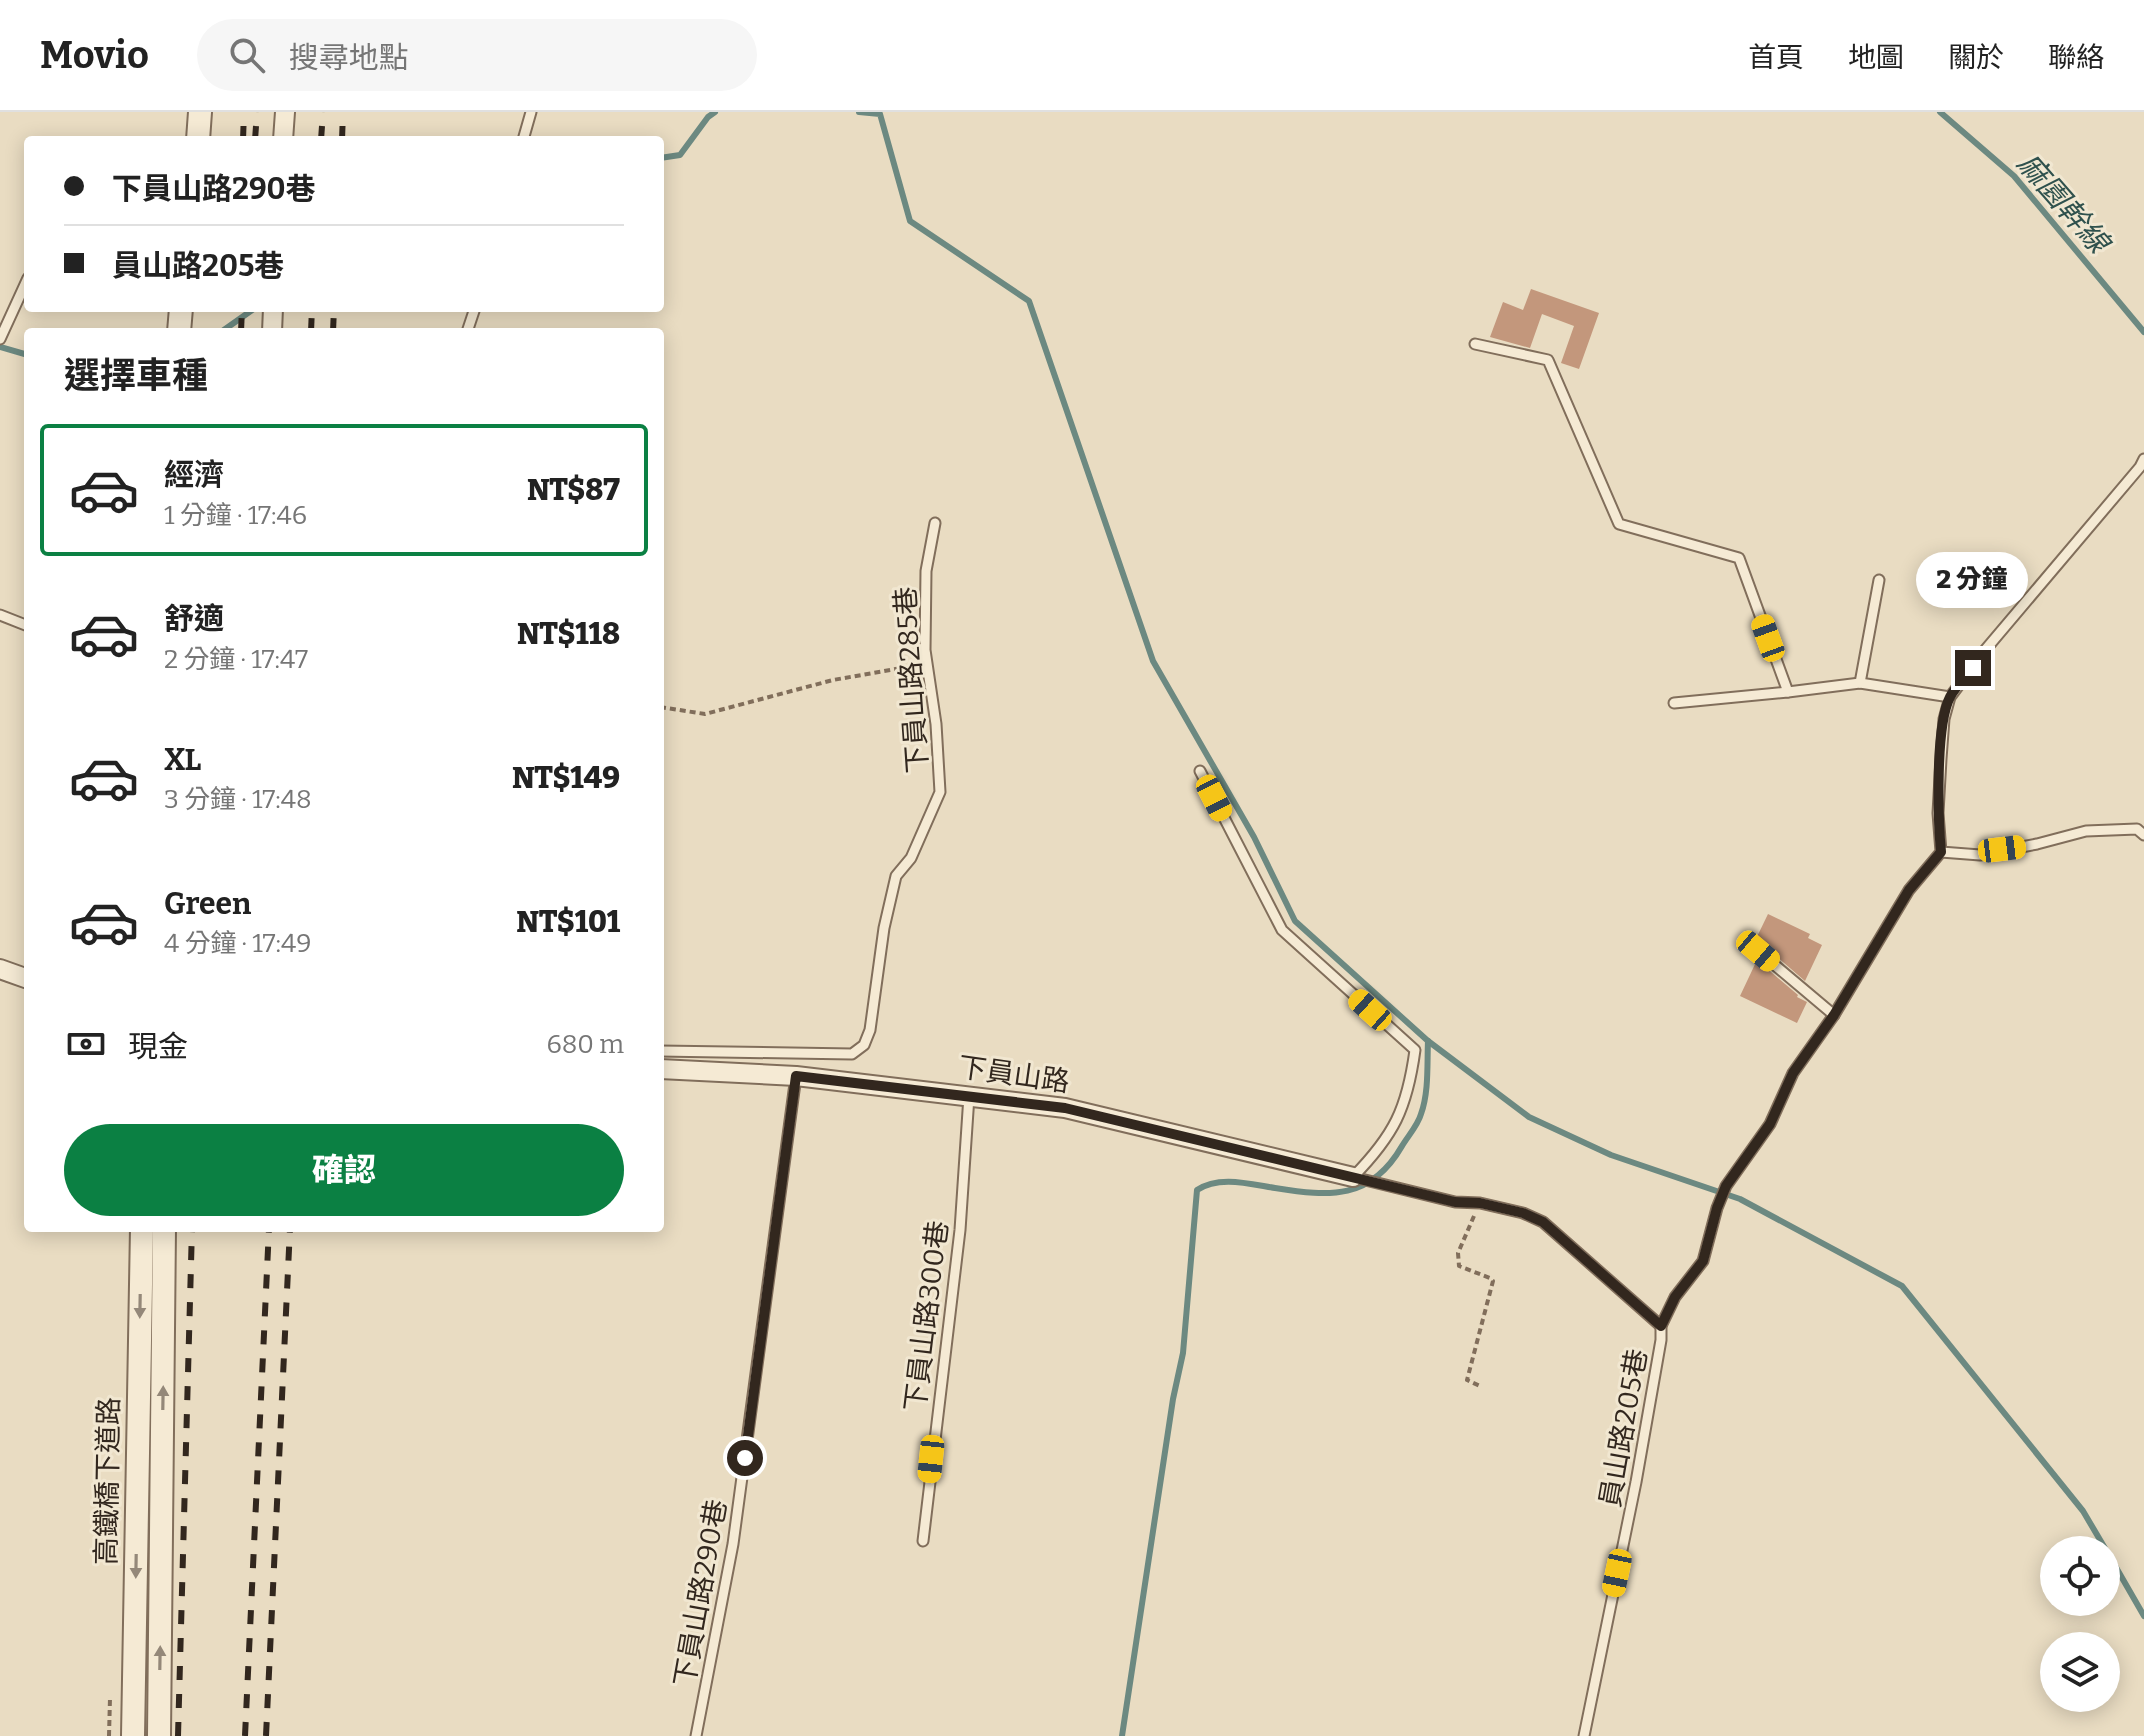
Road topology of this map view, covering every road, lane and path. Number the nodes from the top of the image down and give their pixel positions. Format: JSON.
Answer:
{"nodes":[{"id":1,"x":200,"y":112,"type":"edge"},
{"id":2,"x":285,"y":112,"type":"edge"},
{"id":3,"x":531,"y":112,"type":"edge"},
{"id":4,"x":198,"y":136,"type":"edge"},
{"id":5,"x":283,"y":136,"type":"edge"},
{"id":6,"x":524,"y":136,"type":"edge"},
{"id":7,"x":24,"y":287,"type":"edge"},
{"id":8,"x":0,"y":338,"type":"edge"},
{"id":9,"x":1475,"y":344,"type":"dead end"},
{"id":10,"x":2144,"y":459,"type":"edge"},
{"id":11,"x":935,"y":523,"type":"dead end"},
{"id":12,"x":1879,"y":580,"type":"dead end"},
{"id":13,"x":0,"y":615,"type":"edge"},
{"id":14,"x":24,"y":624,"type":"edge"},
{"id":15,"x":927,"y":664,"type":"junction"},
{"id":16,"x":1860,"y":683,"type":"junction"},
{"id":17,"x":1788,"y":692,"type":"junction"},
{"id":18,"x":1950,"y":697,"type":"junction"},
{"id":19,"x":1674,"y":703,"type":"dead end"},
{"id":20,"x":664,"y":708,"type":"edge"},
{"id":21,"x":1200,"y":771,"type":"dead end"},
{"id":22,"x":2144,"y":835,"type":"edge"},
{"id":23,"x":1941,"y":852,"type":"junction"},
{"id":24,"x":1758,"y":951,"type":"dead end"},
{"id":25,"x":0,"y":969,"type":"edge"},
{"id":26,"x":24,"y":978,"type":"edge"},
{"id":27,"x":1834,"y":1015,"type":"junction"},
{"id":28,"x":664,"y":1051,"type":"edge"},
{"id":29,"x":664,"y":1069,"type":"edge"},
{"id":30,"x":796,"y":1076,"type":"junction"},
{"id":31,"x":969,"y":1096,"type":"junction"},
{"id":32,"x":1353,"y":1177,"type":"junction"},
{"id":33,"x":1480,"y":1203,"type":"junction"},
{"id":34,"x":142,"y":1232,"type":"edge"},
{"id":35,"x":164,"y":1232,"type":"edge"},
{"id":36,"x":1661,"y":1326,"type":"junction"},
{"id":37,"x":1482,"y":1387,"type":"dead end"},
{"id":38,"x":923,"y":1541,"type":"dead end"},
{"id":39,"x":133,"y":1736,"type":"edge"},
{"id":40,"x":159,"y":1736,"type":"edge"},
{"id":41,"x":696,"y":1736,"type":"edge"},
{"id":42,"x":1584,"y":1736,"type":"edge"}],
"edges":[{"from":1,"to":4,"type":"street"},
{"from":2,"to":5,"type":"street"},
{"from":3,"to":6,"type":"lane"},
{"from":7,"to":8,"type":"lane"},
{"from":9,"to":17,"type":"lane"},
{"from":10,"to":18,"type":"lane"},
{"from":11,"to":15,"type":"lane","name":"下員山路285巷"},
{"from":12,"to":16,"type":"lane"},
{"from":13,"to":14,"type":"lane"},
{"from":15,"to":20,"type":"path"},
{"from":15,"to":28,"type":"lane","name":"下員山路285巷"},
{"from":16,"to":17,"type":"lane"},
{"from":16,"to":18,"type":"lane"},
{"from":17,"to":19,"type":"lane"},
{"from":18,"to":23,"type":"lane"},
{"from":21,"to":32,"type":"lane"},
{"from":22,"to":23,"type":"lane"},
{"from":23,"to":27,"type":"lane","name":"員山路205巷"},
{"from":24,"to":27,"type":"lane"},
{"from":25,"to":26,"type":"street"},
{"from":27,"to":36,"type":"lane","name":"員山路205巷"},
{"from":29,"to":30,"type":"street","name":"下員山路"},
{"from":30,"to":31,"type":"street","name":"下員山路"},
{"from":30,"to":41,"type":"lane","name":"下員山路290巷"},
{"from":31,"to":32,"type":"street","name":"下員山路"},
{"from":31,"to":38,"type":"lane","name":"下員山路300巷"},
{"from":32,"to":33,"type":"lane"},
{"from":33,"to":36,"type":"lane"},
{"from":33,"to":37,"type":"path"},
{"from":34,"to":39,"type":"street","name":"高鐵橋下道路","one_way":true},
{"from":40,"to":35,"type":"street","name":"高鐵橋下道路","one_way":true},
{"from":36,"to":42,"type":"lane","name":"員山路205巷"}]}
